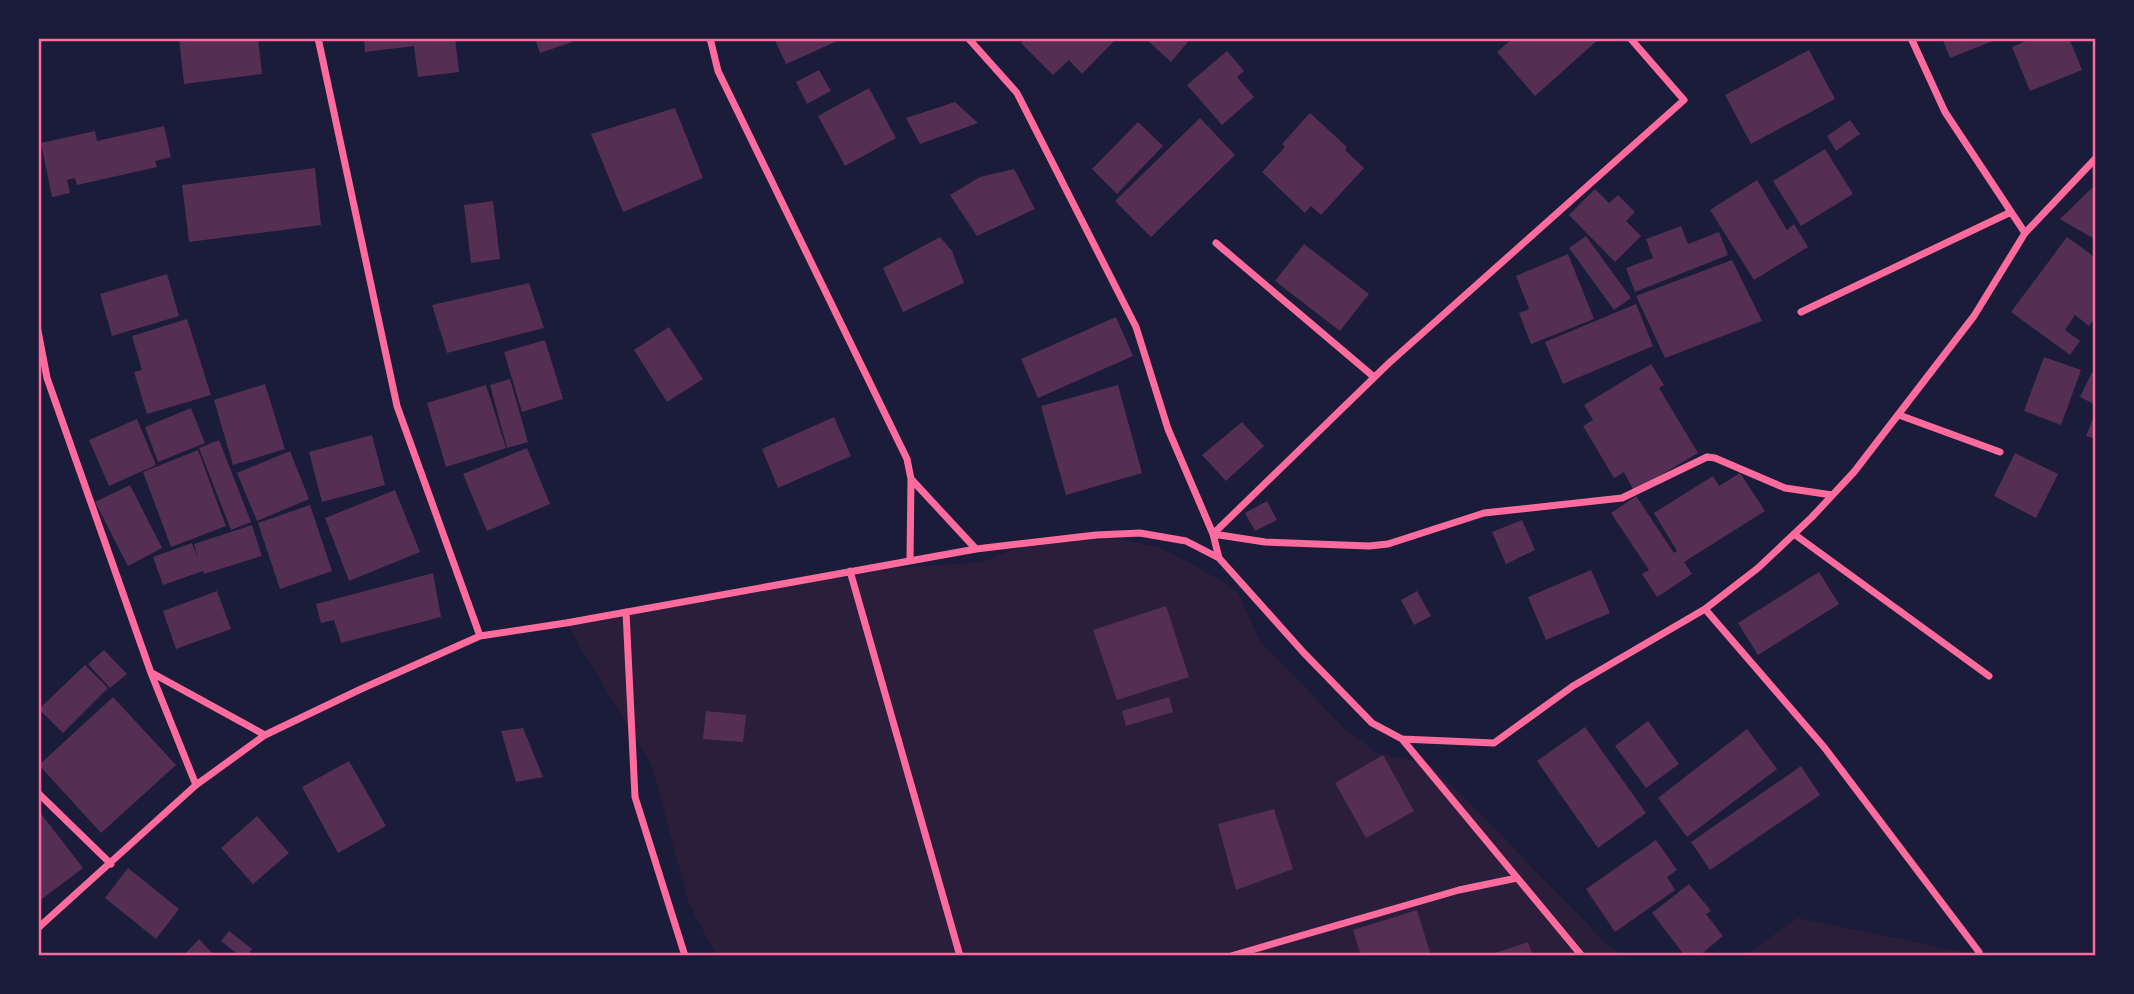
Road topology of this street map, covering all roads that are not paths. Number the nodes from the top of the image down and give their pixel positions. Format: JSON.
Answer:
{"nodes":[{"id":1,"x":318,"y":38,"type":"edge"},
{"id":2,"x":710,"y":38,"type":"edge"},
{"id":3,"x":968,"y":38,"type":"edge"},
{"id":4,"x":1630,"y":38,"type":"edge"},
{"id":5,"x":1911,"y":38,"type":"edge"},
{"id":6,"x":2095,"y":158,"type":"edge"},
{"id":7,"x":2011,"y":212,"type":"junction"},
{"id":8,"x":2025,"y":233,"type":"junction"},
{"id":9,"x":1216,"y":243,"type":"dead end"},
{"id":10,"x":1801,"y":312,"type":"dead end"},
{"id":11,"x":38,"y":331,"type":"edge"},
{"id":12,"x":1374,"y":377,"type":"junction"},
{"id":13,"x":1899,"y":415,"type":"junction"},
{"id":14,"x":2000,"y":452,"type":"dead end"},
{"id":15,"x":911,"y":479,"type":"junction"},
{"id":16,"x":1832,"y":495,"type":"junction"},
{"id":17,"x":1213,"y":534,"type":"junction"},
{"id":18,"x":1794,"y":534,"type":"junction"},
{"id":19,"x":976,"y":549,"type":"junction"},
{"id":20,"x":1219,"y":558,"type":"junction"},
{"id":21,"x":910,"y":559,"type":"junction"},
{"id":22,"x":850,"y":571,"type":"junction"},
{"id":23,"x":1705,"y":609,"type":"junction"},
{"id":24,"x":626,"y":612,"type":"junction"},
{"id":25,"x":480,"y":636,"type":"junction"},
{"id":26,"x":151,"y":673,"type":"junction"},
{"id":27,"x":1989,"y":676,"type":"dead end"},
{"id":28,"x":265,"y":735,"type":"junction"},
{"id":29,"x":1402,"y":739,"type":"junction"},
{"id":30,"x":196,"y":785,"type":"junction"},
{"id":31,"x":38,"y":793,"type":"edge"},
{"id":32,"x":111,"y":864,"type":"junction"},
{"id":33,"x":1517,"y":878,"type":"junction"},
{"id":34,"x":38,"y":928,"type":"edge"},
{"id":35,"x":1979,"y":952,"type":"dead end"},
{"id":36,"x":685,"y":956,"type":"edge"},
{"id":37,"x":960,"y":956,"type":"edge"},
{"id":38,"x":1231,"y":956,"type":"edge"},
{"id":39,"x":1582,"y":956,"type":"edge"}],
"edges":[{"from":1,"to":25,"type":"street"},
{"from":2,"to":15,"type":"street"},
{"from":3,"to":17,"type":"street"},
{"from":4,"to":12,"type":"street"},
{"from":5,"to":7,"type":"street"},
{"from":6,"to":8,"type":"street"},
{"from":7,"to":8,"type":"street"},
{"from":7,"to":10,"type":"street"},
{"from":8,"to":13,"type":"street"},
{"from":9,"to":12,"type":"street"},
{"from":11,"to":26,"type":"street"},
{"from":12,"to":17,"type":"street"},
{"from":13,"to":14,"type":"street"},
{"from":13,"to":16,"type":"street"},
{"from":15,"to":19,"type":"street"},
{"from":15,"to":21,"type":"street"},
{"from":16,"to":17,"type":"street"},
{"from":16,"to":18,"type":"street"},
{"from":17,"to":20,"type":"street"},
{"from":18,"to":23,"type":"street"},
{"from":18,"to":27,"type":"street"},
{"from":19,"to":20,"type":"street"},
{"from":19,"to":21,"type":"street"},
{"from":20,"to":29,"type":"street"},
{"from":21,"to":22,"type":"street"},
{"from":22,"to":24,"type":"street"},
{"from":22,"to":37,"type":"street"},
{"from":23,"to":29,"type":"street"},
{"from":23,"to":35,"type":"street"},
{"from":24,"to":25,"type":"street"},
{"from":24,"to":36,"type":"street"},
{"from":25,"to":28,"type":"street"},
{"from":26,"to":28,"type":"street"},
{"from":26,"to":30,"type":"street"},
{"from":28,"to":30,"type":"street"},
{"from":29,"to":33,"type":"street"},
{"from":30,"to":32,"type":"street"},
{"from":31,"to":32,"type":"street"},
{"from":32,"to":34,"type":"street"},
{"from":33,"to":38,"type":"street"},
{"from":33,"to":39,"type":"street"}]}
